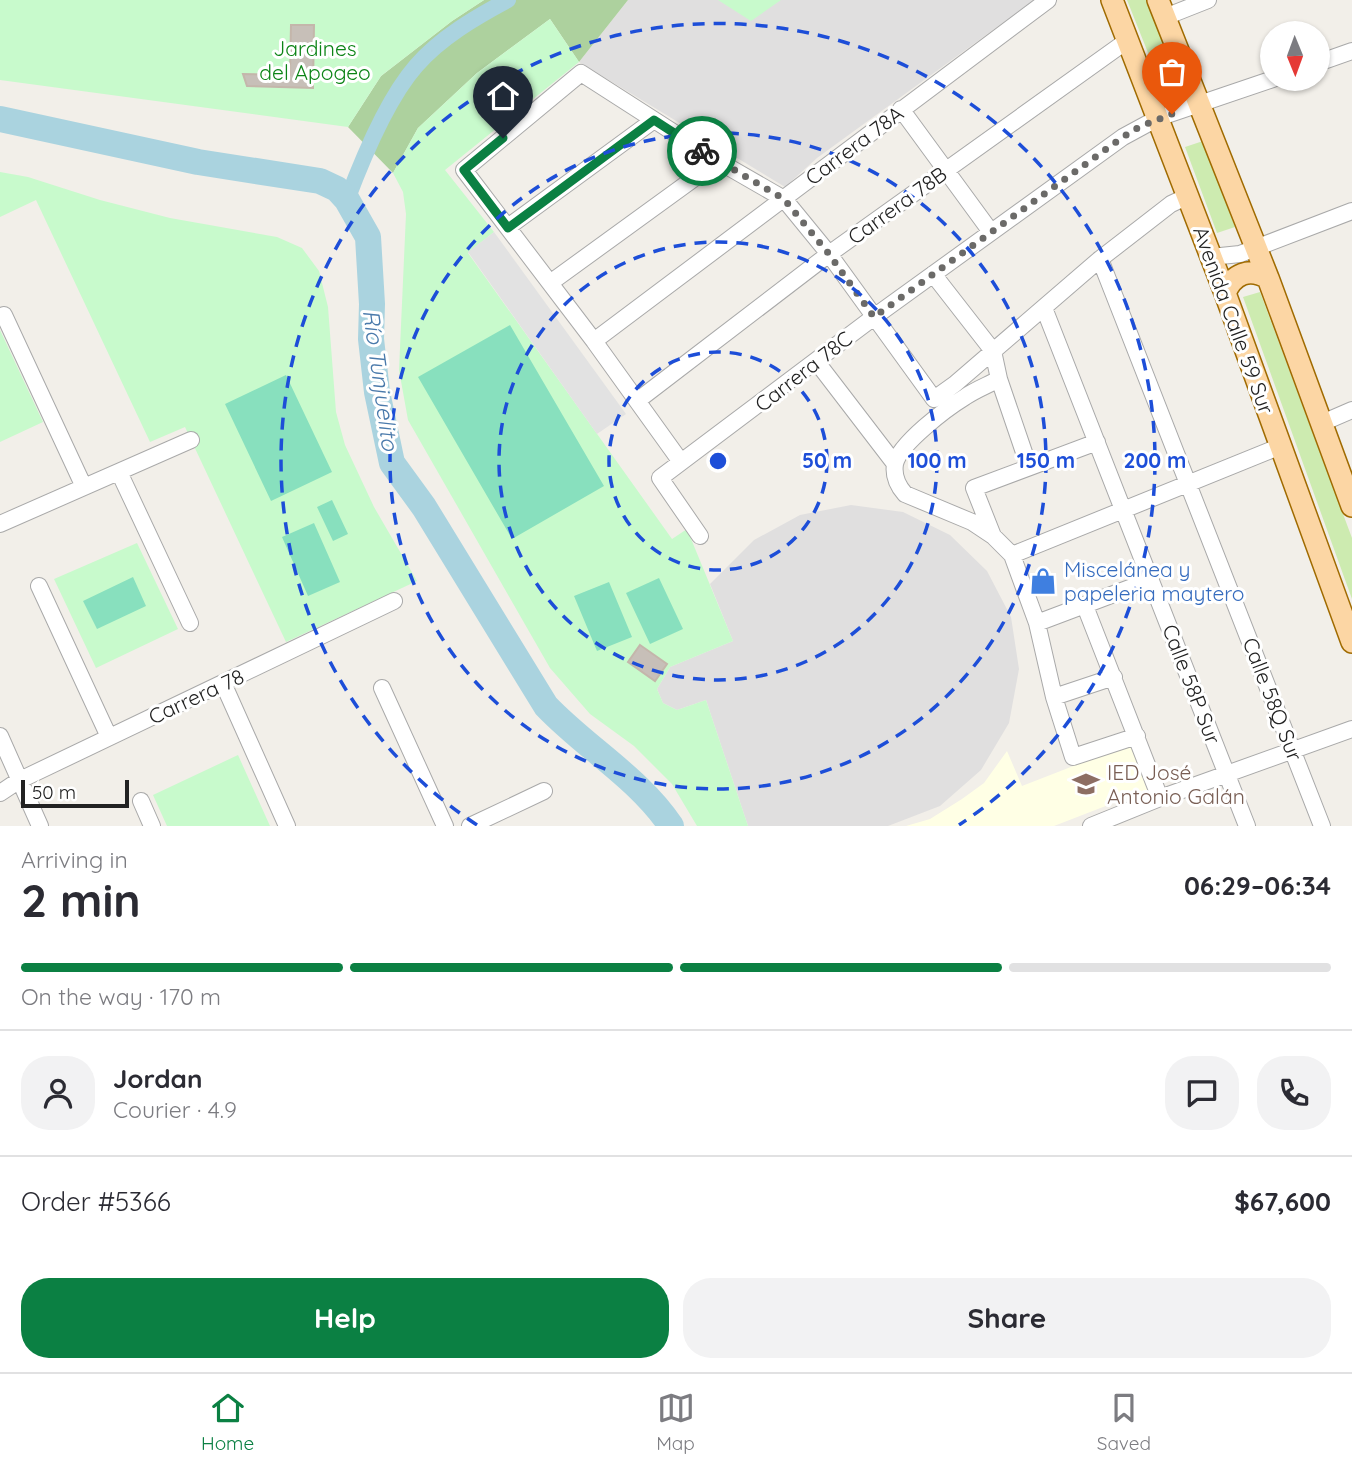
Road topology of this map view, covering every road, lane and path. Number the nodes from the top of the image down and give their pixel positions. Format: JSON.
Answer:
{"nodes":[{"id":1,"x":1048,"y":0,"type":"edge"},
{"id":2,"x":1112,"y":0,"type":"edge"},
{"id":3,"x":1208,"y":0,"type":"edge"},
{"id":4,"x":1162,"y":8,"type":"edge"},
{"id":5,"x":1128,"y":40,"type":"junction"},
{"id":6,"x":1352,"y":51,"type":"edge"},
{"id":7,"x":1330,"y":59,"type":"edge"},
{"id":8,"x":1260,"y":83,"type":"edge"},
{"id":9,"x":1199,"y":104,"type":"junction"},
{"id":10,"x":901,"y":109,"type":"junction"},
{"id":11,"x":1158,"y":118,"type":"junction"},
{"id":12,"x":654,"y":120,"type":"junction"},
{"id":13,"x":718,"y":161,"type":"junction"},
{"id":14,"x":946,"y":170,"type":"junction"},
{"id":15,"x":1188,"y":196,"type":"junction"},
{"id":16,"x":784,"y":199,"type":"junction"},
{"id":17,"x":1352,"y":211,"type":"edge"},
{"id":18,"x":508,"y":228,"type":"junction"},
{"id":19,"x":991,"y":232,"type":"junction"},
{"id":20,"x":1256,"y":248,"type":"junction"},
{"id":21,"x":829,"y":254,"type":"junction"},
{"id":22,"x":1211,"y":257,"type":"junction"},
{"id":23,"x":1100,"y":259,"type":"junction"},
{"id":24,"x":933,"y":274,"type":"junction"},
{"id":25,"x":1268,"y":278,"type":"junction"},
{"id":26,"x":550,"y":283,"type":"junction"},
{"id":27,"x":1225,"y":293,"type":"junction"},
{"id":28,"x":1044,"y":307,"type":"junction"},
{"id":29,"x":4,"y":315,"type":"dead end"},
{"id":30,"x":874,"y":317,"type":"junction"},
{"id":31,"x":594,"y":341,"type":"junction"},
{"id":32,"x":993,"y":351,"type":"junction"},
{"id":33,"x":816,"y":360,"type":"junction"},
{"id":34,"x":999,"y":379,"type":"junction"},
{"id":35,"x":959,"y":391,"type":"junction"},
{"id":36,"x":637,"y":401,"type":"junction"},
{"id":37,"x":1352,"y":410,"type":"edge"},
{"id":38,"x":1322,"y":423,"type":"junction"},
{"id":39,"x":191,"y":440,"type":"dead end"},
{"id":40,"x":1097,"y":442,"type":"junction"},
{"id":41,"x":1281,"y":446,"type":"junction"},
{"id":42,"x":681,"y":461,"type":"junction"},
{"id":43,"x":895,"y":464,"type":"junction"},
{"id":44,"x":1029,"y":467,"type":"junction"},
{"id":45,"x":119,"y":472,"type":"junction"},
{"id":46,"x":1189,"y":485,"type":"junction"},
{"id":47,"x":84,"y":487,"type":"junction"},
{"id":48,"x":1352,"y":506,"type":"edge"},
{"id":49,"x":1125,"y":511,"type":"junction"},
{"id":50,"x":0,"y":524,"type":"edge"},
{"id":51,"x":700,"y":536,"type":"dead end"},
{"id":52,"x":993,"y":536,"type":"junction"},
{"id":53,"x":1012,"y":555,"type":"junction"},
{"id":54,"x":1152,"y":580,"type":"junction"},
{"id":55,"x":39,"y":586,"type":"dead end"},
{"id":56,"x":394,"y":601,"type":"dead end"},
{"id":57,"x":1085,"y":606,"type":"junction"},
{"id":58,"x":190,"y":623,"type":"dead end"},
{"id":59,"x":1037,"y":623,"type":"junction"},
{"id":60,"x":1352,"y":642,"type":"edge"},
{"id":61,"x":1114,"y":677,"type":"junction"},
{"id":62,"x":223,"y":683,"type":"junction"},
{"id":63,"x":382,"y":688,"type":"dead end"},
{"id":64,"x":1054,"y":697,"type":"junction"},
{"id":65,"x":1352,"y":729,"type":"edge"},
{"id":66,"x":0,"y":736,"type":"edge"},
{"id":67,"x":1137,"y":736,"type":"junction"},
{"id":68,"x":109,"y":737,"type":"junction"},
{"id":69,"x":1292,"y":750,"type":"junction"},
{"id":70,"x":1228,"y":774,"type":"junction"},
{"id":71,"x":18,"y":780,"type":"junction"},
{"id":72,"x":544,"y":791,"type":"dead end"},
{"id":73,"x":0,"y":793,"type":"edge"},
{"id":74,"x":1160,"y":798,"type":"junction"},
{"id":75,"x":141,"y":801,"type":"dead end"},
{"id":76,"x":40,"y":826,"type":"edge"},
{"id":77,"x":152,"y":826,"type":"edge"},
{"id":78,"x":287,"y":826,"type":"edge"},
{"id":79,"x":445,"y":826,"type":"edge"},
{"id":80,"x":470,"y":826,"type":"edge"},
{"id":81,"x":1091,"y":826,"type":"edge"},
{"id":82,"x":1247,"y":826,"type":"edge"},
{"id":83,"x":1322,"y":826,"type":"edge"}],
"edges":[{"from":1,"to":10,"type":"street","name":"Carrera 78A"},
{"from":2,"to":5,"type":"main road","name":"Avenida Calle 59 Sur"},
{"from":3,"to":4,"type":"street"},
{"from":4,"to":9,"type":"main road"},
{"from":5,"to":11,"type":"main road","name":"Avenida Calle 59 Sur"},
{"from":5,"to":14,"type":"street","name":"Carrera 78B"},
{"from":6,"to":7,"type":"street"},
{"from":8,"to":9,"type":"street","name":"Carrera 78C"},
{"from":9,"to":11,"type":"street","name":"Carrera 78C"},
{"from":9,"to":20,"type":"main road"},
{"from":10,"to":14,"type":"street"},
{"from":10,"to":16,"type":"street","name":"Carrera 78A"},
{"from":11,"to":15,"type":"main road","name":"Avenida Calle 59 Sur"},
{"from":11,"to":19,"type":"street","name":"Carrera 78C"},
{"from":12,"to":13,"type":"street"},
{"from":12,"to":18,"type":"street"},
{"from":12,"to":18,"type":"street"},
{"from":13,"to":16,"type":"street"},
{"from":13,"to":26,"type":"street"},
{"from":14,"to":19,"type":"street"},
{"from":14,"to":21,"type":"street","name":"Carrera 78B"},
{"from":15,"to":22,"type":"main road","name":"Avenida Calle 59 Sur"},
{"from":15,"to":23,"type":"street"},
{"from":16,"to":21,"type":"street"},
{"from":16,"to":31,"type":"street","name":"Carrera 78A"},
{"from":17,"to":20,"type":"street"},
{"from":18,"to":26,"type":"street"},
{"from":19,"to":24,"type":"street","name":"Carrera 78C"},
{"from":20,"to":22,"type":"street"},
{"from":20,"to":25,"type":"main road"},
{"from":21,"to":30,"type":"street"},
{"from":21,"to":36,"type":"street","name":"Carrera 78B"},
{"from":22,"to":27,"type":"main road","name":"Avenida Calle 59 Sur"},
{"from":23,"to":28,"type":"street"},
{"from":23,"to":46,"type":"street","name":"Calle 58Q Sur"},
{"from":24,"to":30,"type":"street","name":"Carrera 78C"},
{"from":24,"to":32,"type":"street"},
{"from":25,"to":27,"type":"main road"},
{"from":25,"to":38,"type":"main road"},
{"from":26,"to":31,"type":"street"},
{"from":27,"to":41,"type":"main road","name":"Avenida Calle 59 Sur"},
{"from":28,"to":32,"type":"street"},
{"from":28,"to":40,"type":"street","name":"Calle 58P Sur"},
{"from":29,"to":47,"type":"street"},
{"from":30,"to":33,"type":"street","name":"Carrera 78C"},
{"from":30,"to":35,"type":"street"},
{"from":31,"to":36,"type":"street"},
{"from":32,"to":34,"type":"street"},
{"from":32,"to":35,"type":"street"},
{"from":33,"to":42,"type":"street","name":"Carrera 78C"},
{"from":33,"to":43,"type":"street"},
{"from":34,"to":35,"type":"street"},
{"from":34,"to":44,"type":"street"},
{"from":35,"to":43,"type":"street"},
{"from":36,"to":42,"type":"street"},
{"from":37,"to":38,"type":"street"},
{"from":38,"to":48,"type":"main road"},
{"from":39,"to":45,"type":"street"},
{"from":40,"to":44,"type":"street"},
{"from":40,"to":49,"type":"street","name":"Calle 58P Sur"},
{"from":41,"to":46,"type":"street"},
{"from":41,"to":60,"type":"main road","name":"Avenida Calle 59 Sur"},
{"from":42,"to":51,"type":"street","name":"Carrera 78C"},
{"from":43,"to":52,"type":"street"},
{"from":44,"to":52,"type":"street"},
{"from":45,"to":47,"type":"street"},
{"from":45,"to":58,"type":"street"},
{"from":46,"to":49,"type":"street"},
{"from":46,"to":69,"type":"street","name":"Calle 58Q Sur"},
{"from":47,"to":50,"type":"street"},
{"from":49,"to":53,"type":"street"},
{"from":49,"to":54,"type":"street","name":"Calle 58P Sur"},
{"from":52,"to":53,"type":"street"},
{"from":53,"to":59,"type":"street"},
{"from":54,"to":57,"type":"street"},
{"from":54,"to":70,"type":"street","name":"Calle 58P Sur"},
{"from":55,"to":68,"type":"street"},
{"from":56,"to":62,"type":"street","name":"Carrera 78"},
{"from":57,"to":59,"type":"street"},
{"from":57,"to":61,"type":"street"},
{"from":59,"to":64,"type":"street"},
{"from":61,"to":64,"type":"street"},
{"from":61,"to":67,"type":"street"},
{"from":62,"to":68,"type":"street","name":"Carrera 78"},
{"from":62,"to":78,"type":"street"},
{"from":63,"to":79,"type":"street"},
{"from":64,"to":67,"type":"street"},
{"from":65,"to":69,"type":"street"},
{"from":66,"to":71,"type":"street"},
{"from":67,"to":74,"type":"street"},
{"from":68,"to":71,"type":"street","name":"Carrera 78"},
{"from":69,"to":70,"type":"street"},
{"from":69,"to":83,"type":"street","name":"Calle 58Q Sur"},
{"from":70,"to":74,"type":"street"},
{"from":70,"to":82,"type":"street","name":"Calle 58P Sur"},
{"from":71,"to":73,"type":"street","name":"Carrera 78"},
{"from":71,"to":76,"type":"street"},
{"from":72,"to":80,"type":"street"},
{"from":74,"to":81,"type":"street"},
{"from":75,"to":77,"type":"street"}]}
